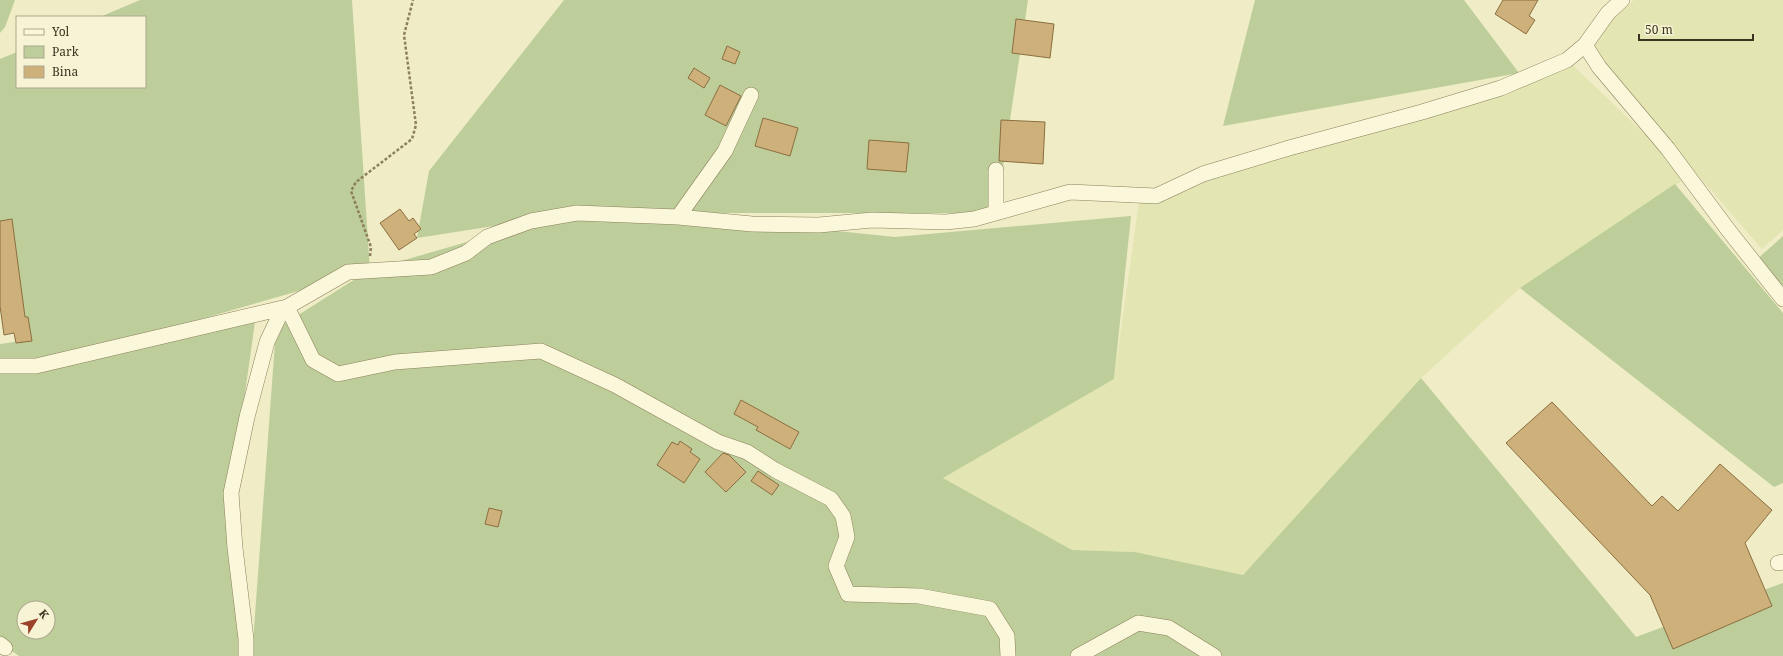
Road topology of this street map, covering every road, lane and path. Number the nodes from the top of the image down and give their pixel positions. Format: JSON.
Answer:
{"nodes":[{"id":1,"x":413,"y":0,"type":"edge"},
{"id":2,"x":1622,"y":0,"type":"edge"},
{"id":3,"x":1585,"y":46,"type":"junction"},
{"id":4,"x":751,"y":95,"type":"dead end"},
{"id":5,"x":996,"y":170,"type":"dead end"},
{"id":6,"x":996,"y":213,"type":"junction"},
{"id":7,"x":678,"y":217,"type":"junction"},
{"id":8,"x":370,"y":270,"type":"junction"},
{"id":9,"x":1783,"y":299,"type":"edge"},
{"id":10,"x":285,"y":307,"type":"junction"},
{"id":11,"x":0,"y":366,"type":"edge"},
{"id":12,"x":246,"y":656,"type":"edge"},
{"id":13,"x":1008,"y":656,"type":"edge"},
{"id":14,"x":1078,"y":656,"type":"edge"},
{"id":15,"x":1214,"y":656,"type":"edge"}],
"edges":[{"from":1,"to":8,"type":"path"},
{"from":2,"to":3,"type":"street"},
{"from":3,"to":6,"type":"street"},
{"from":3,"to":9,"type":"street"},
{"from":4,"to":7,"type":"street"},
{"from":5,"to":6,"type":"street"},
{"from":6,"to":7,"type":"street"},
{"from":7,"to":8,"type":"street"},
{"from":8,"to":10,"type":"street"},
{"from":10,"to":11,"type":"street"},
{"from":10,"to":12,"type":"street"},
{"from":10,"to":13,"type":"street"},
{"from":14,"to":15,"type":"street"}]}
